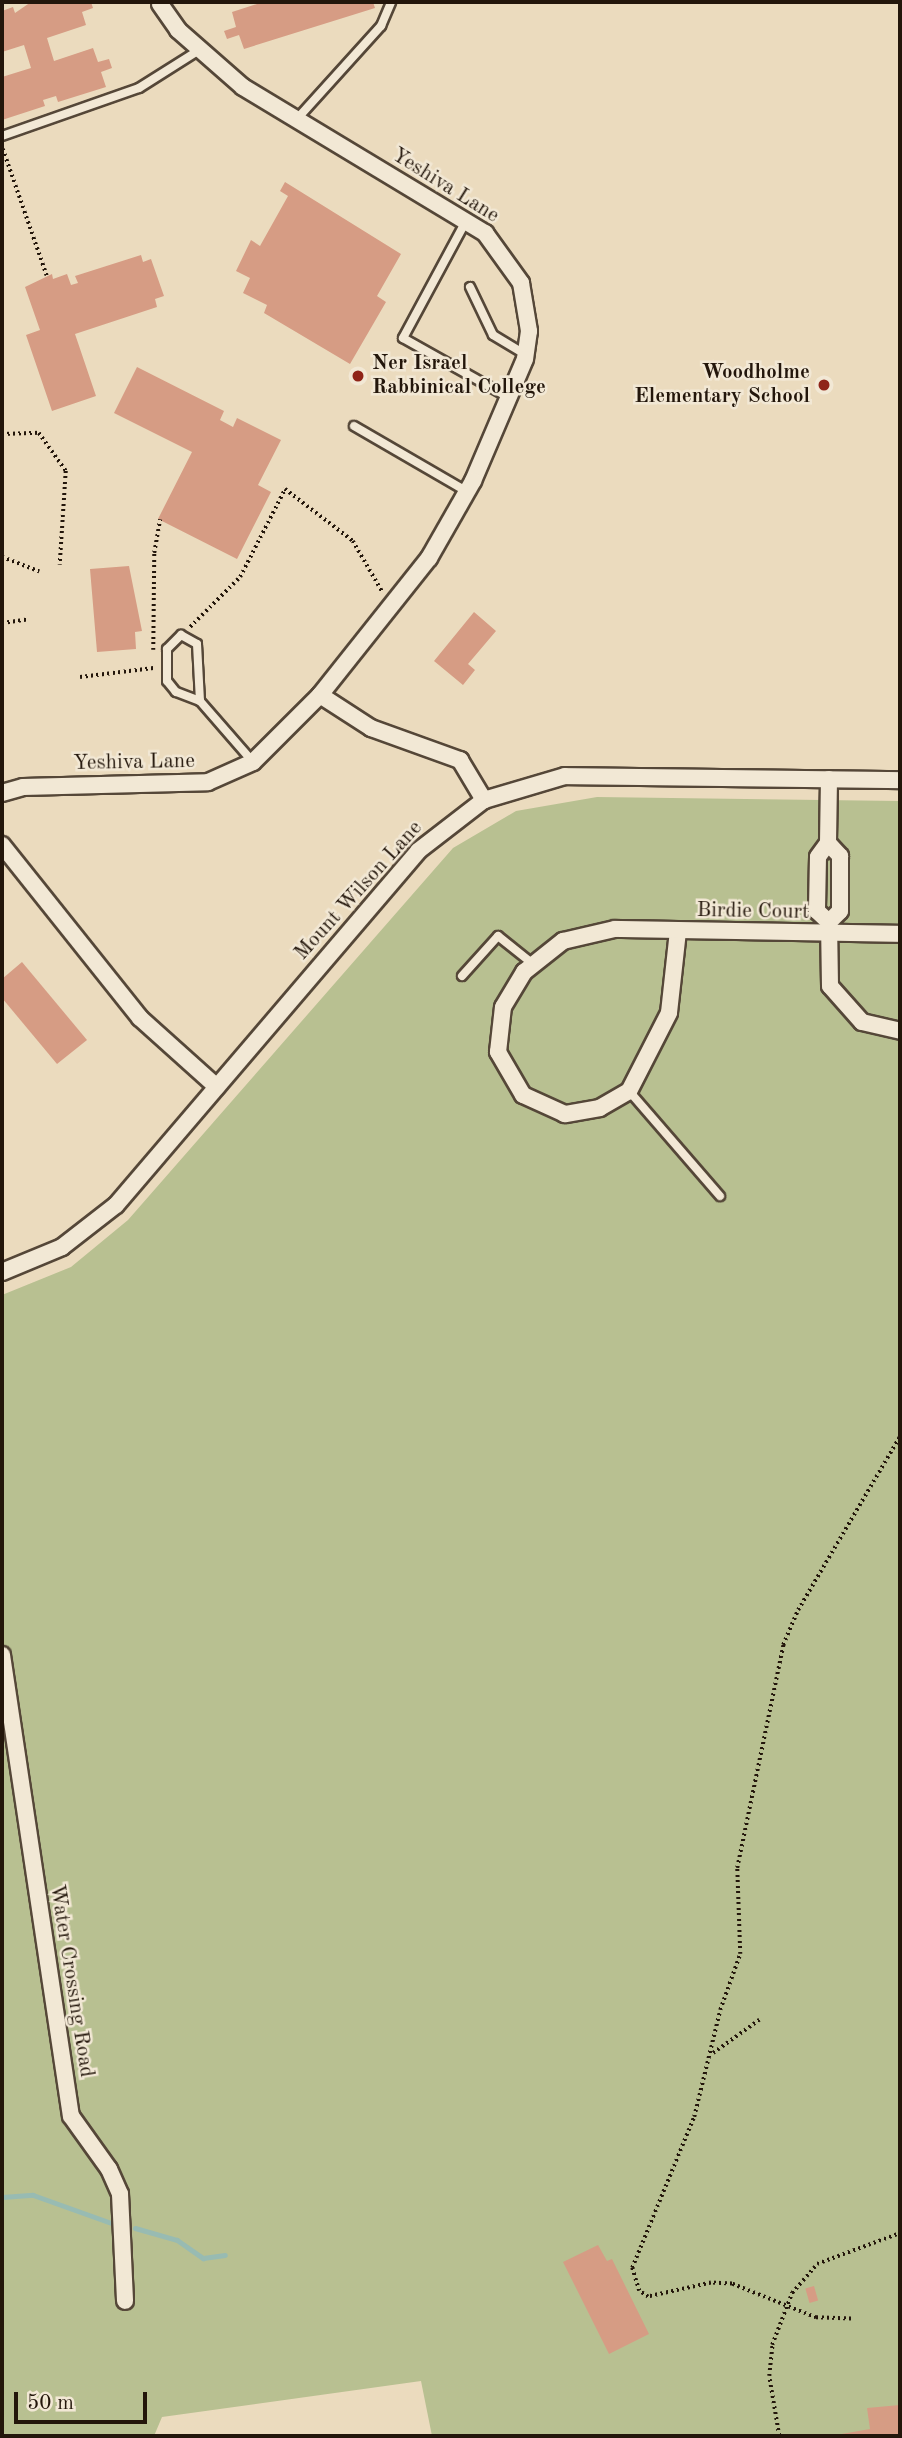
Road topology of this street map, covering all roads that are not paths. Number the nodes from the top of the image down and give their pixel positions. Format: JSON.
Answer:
{"nodes":[{"id":1,"x":391,"y":2,"type":"edge"},
{"id":2,"x":160,"y":4,"type":"dead end"},
{"id":3,"x":199,"y":50,"type":"junction"},
{"id":4,"x":296,"y":120,"type":"junction"},
{"id":5,"x":2,"y":136,"type":"edge"},
{"id":6,"x":466,"y":221,"type":"junction"},
{"id":7,"x":470,"y":287,"type":"dead end"},
{"id":8,"x":526,"y":355,"type":"junction"},
{"id":9,"x":510,"y":398,"type":"junction"},
{"id":10,"x":354,"y":426,"type":"dead end"},
{"id":11,"x":468,"y":492,"type":"junction"},
{"id":12,"x":320,"y":695,"type":"junction"},
{"id":13,"x":200,"y":701,"type":"junction"},
{"id":14,"x":253,"y":762,"type":"junction"},
{"id":15,"x":829,"y":779,"type":"junction"},
{"id":16,"x":900,"y":780,"type":"edge"},
{"id":17,"x":2,"y":793,"type":"edge"},
{"id":18,"x":484,"y":800,"type":"junction"},
{"id":19,"x":828,"y":843,"type":"junction"},
{"id":20,"x":2,"y":845,"type":"edge"},
{"id":21,"x":829,"y":928,"type":"junction"},
{"id":22,"x":678,"y":931,"type":"junction"},
{"id":23,"x":900,"y":933,"type":"edge"},
{"id":24,"x":532,"y":964,"type":"junction"},
{"id":25,"x":462,"y":976,"type":"dead end"},
{"id":26,"x":900,"y":1031,"type":"edge"},
{"id":27,"x":217,"y":1087,"type":"junction"},
{"id":28,"x":629,"y":1091,"type":"junction"},
{"id":29,"x":720,"y":1196,"type":"dead end"},
{"id":30,"x":2,"y":1272,"type":"edge"},
{"id":31,"x":2,"y":1656,"type":"edge"},
{"id":32,"x":3,"y":1673,"type":"edge"},
{"id":33,"x":125,"y":2301,"type":"dead end"}],
"edges":[{"from":1,"to":4,"type":"lane"},
{"from":2,"to":3,"type":"street","name":"Yeshiva Lane"},
{"from":3,"to":4,"type":"street","name":"Yeshiva Lane"},
{"from":3,"to":5,"type":"lane"},
{"from":4,"to":6,"type":"street","name":"Yeshiva Lane"},
{"from":6,"to":8,"type":"street","name":"Yeshiva Lane"},
{"from":6,"to":9,"type":"lane"},
{"from":7,"to":8,"type":"lane"},
{"from":8,"to":9,"type":"street","name":"Yeshiva Lane"},
{"from":9,"to":11,"type":"street","name":"Yeshiva Lane"},
{"from":10,"to":11,"type":"lane"},
{"from":11,"to":12,"type":"street","name":"Yeshiva Lane"},
{"from":12,"to":14,"type":"street","name":"Yeshiva Lane"},
{"from":12,"to":18,"type":"street"},
{"from":13,"to":13,"type":"lane"},
{"from":13,"to":14,"type":"lane"},
{"from":14,"to":17,"type":"street","name":"Yeshiva Lane"},
{"from":15,"to":16,"type":"street","name":"Mount Wilson Lane"},
{"from":15,"to":18,"type":"street","name":"Mount Wilson Lane"},
{"from":15,"to":19,"type":"street","name":"Birdie Court"},
{"from":18,"to":27,"type":"street","name":"Mount Wilson Lane"},
{"from":19,"to":21,"type":"street","name":"Birdie Court"},
{"from":19,"to":21,"type":"street","name":"Birdie Court"},
{"from":20,"to":27,"type":"street"},
{"from":21,"to":22,"type":"street","name":"Birdie Court"},
{"from":21,"to":23,"type":"street","name":"Birdie Court"},
{"from":21,"to":26,"type":"street"},
{"from":22,"to":24,"type":"street","name":"Birdie Court"},
{"from":22,"to":28,"type":"street","name":"Birdie Court"},
{"from":24,"to":25,"type":"lane"},
{"from":24,"to":28,"type":"street","name":"Birdie Court"},
{"from":27,"to":30,"type":"street","name":"Mount Wilson Lane"},
{"from":28,"to":29,"type":"lane"},
{"from":31,"to":32,"type":"street","name":"Water Crossing Road"},
{"from":32,"to":33,"type":"street","name":"Water Crossing Road"}]}
